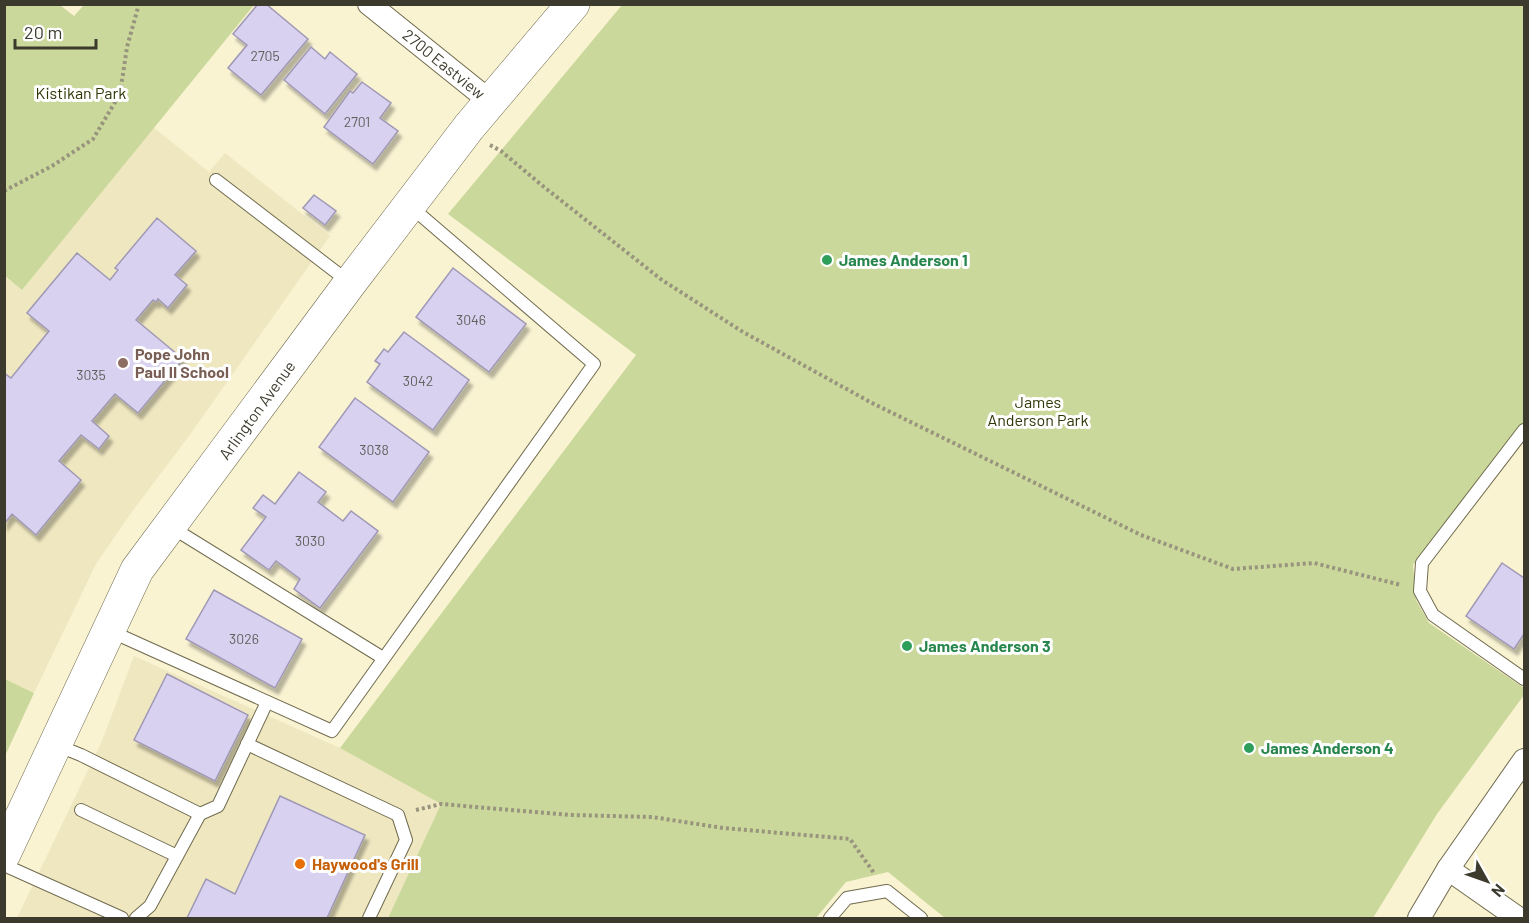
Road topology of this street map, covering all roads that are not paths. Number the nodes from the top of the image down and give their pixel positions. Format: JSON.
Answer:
{"nodes":[{"id":1,"x":369,"y":4,"type":"edge"},
{"id":2,"x":573,"y":4,"type":"edge"},
{"id":3,"x":491,"y":102,"type":"junction"},
{"id":4,"x":216,"y":180,"type":"dead end"},
{"id":5,"x":409,"y":206,"type":"junction"},
{"id":6,"x":350,"y":282,"type":"junction"},
{"id":7,"x":1524,"y":430,"type":"edge"},
{"id":8,"x":170,"y":527,"type":"junction"},
{"id":9,"x":109,"y":631,"type":"junction"},
{"id":10,"x":383,"y":658,"type":"junction"},
{"id":11,"x":1524,"y":679,"type":"edge"},
{"id":12,"x":267,"y":702,"type":"junction"},
{"id":13,"x":247,"y":744,"type":"junction"},
{"id":14,"x":55,"y":745,"type":"junction"},
{"id":15,"x":1524,"y":760,"type":"edge"},
{"id":16,"x":81,"y":810,"type":"dead end"},
{"id":17,"x":200,"y":813,"type":"junction"},
{"id":18,"x":4,"y":854,"type":"edge"},
{"id":19,"x":177,"y":856,"type":"junction"},
{"id":20,"x":4,"y":865,"type":"edge"},
{"id":21,"x":1448,"y":869,"type":"junction"},
{"id":22,"x":122,"y":918,"type":"edge"},
{"id":23,"x":136,"y":918,"type":"edge"},
{"id":24,"x":369,"y":918,"type":"edge"},
{"id":25,"x":830,"y":918,"type":"edge"},
{"id":26,"x":921,"y":918,"type":"edge"},
{"id":27,"x":1419,"y":918,"type":"edge"},
{"id":28,"x":1518,"y":918,"type":"edge"}],
"edges":[{"from":1,"to":3,"type":"street","name":"2700 Eastview"},
{"from":2,"to":3,"type":"street","name":"Arlington Avenue"},
{"from":3,"to":5,"type":"street","name":"Arlington Avenue"},
{"from":4,"to":6,"type":"lane"},
{"from":5,"to":6,"type":"street","name":"Arlington Avenue"},
{"from":5,"to":10,"type":"lane"},
{"from":6,"to":8,"type":"street","name":"Arlington Avenue"},
{"from":7,"to":11,"type":"lane"},
{"from":8,"to":9,"type":"street","name":"Arlington Avenue"},
{"from":8,"to":10,"type":"lane"},
{"from":9,"to":12,"type":"lane"},
{"from":9,"to":14,"type":"street","name":"Arlington Avenue"},
{"from":10,"to":12,"type":"lane"},
{"from":12,"to":13,"type":"lane"},
{"from":13,"to":17,"type":"lane"},
{"from":13,"to":24,"type":"lane"},
{"from":14,"to":17,"type":"lane"},
{"from":14,"to":18,"type":"street","name":"Arlington Avenue"},
{"from":15,"to":21,"type":"street"},
{"from":16,"to":19,"type":"lane"},
{"from":17,"to":19,"type":"lane"},
{"from":19,"to":23,"type":"lane"},
{"from":20,"to":22,"type":"lane"},
{"from":21,"to":27,"type":"street"},
{"from":21,"to":28,"type":"street"},
{"from":25,"to":26,"type":"lane"}]}
